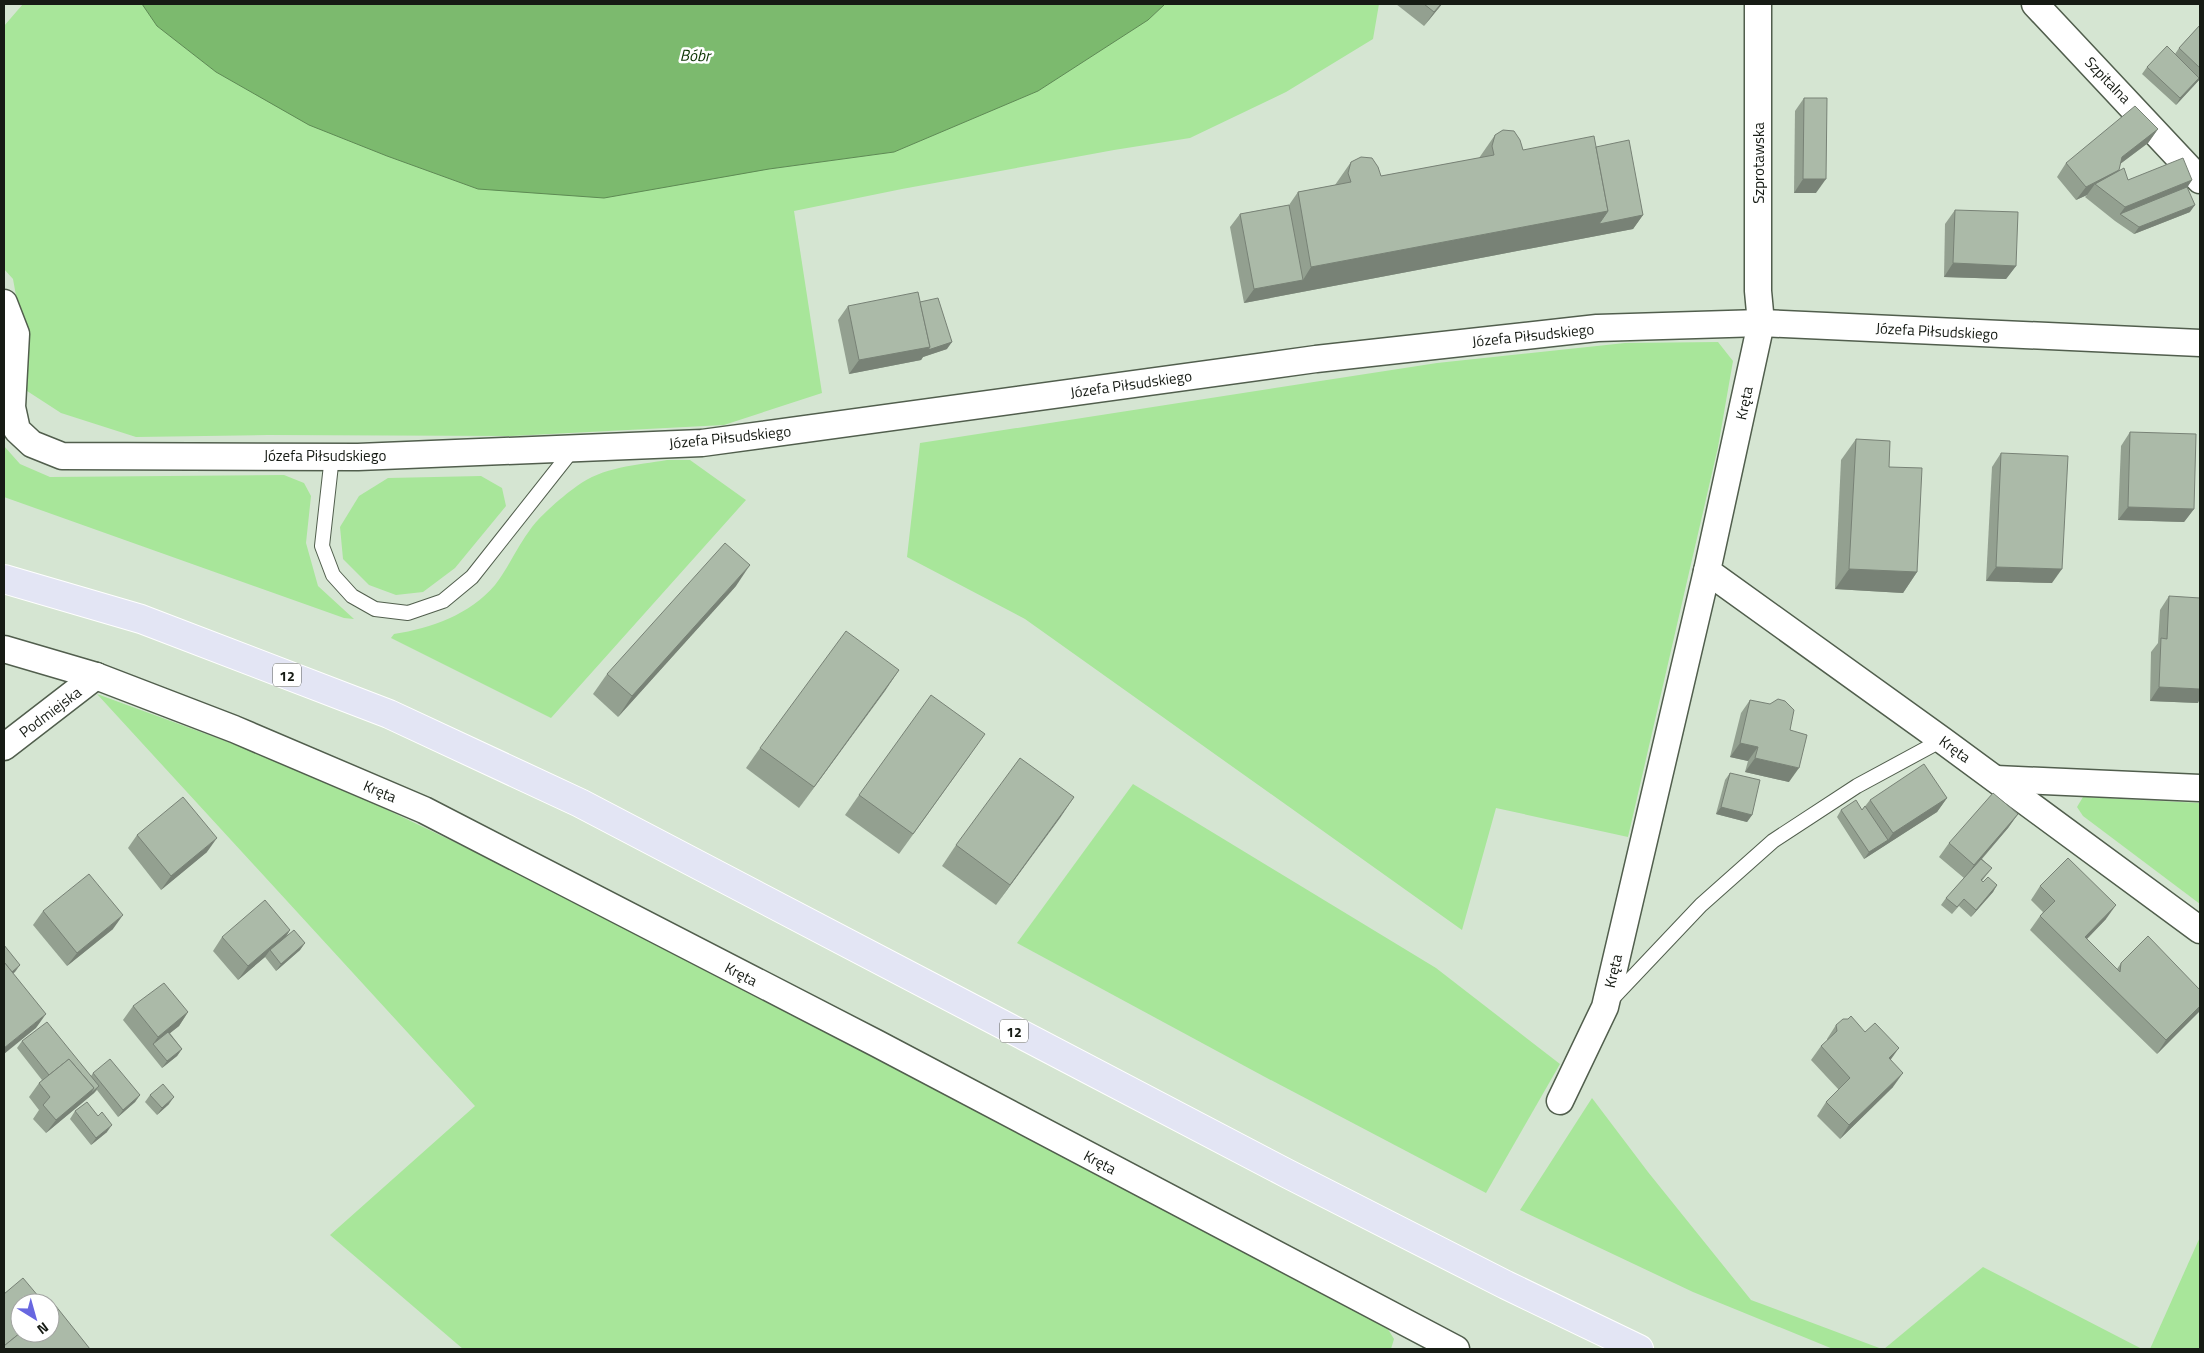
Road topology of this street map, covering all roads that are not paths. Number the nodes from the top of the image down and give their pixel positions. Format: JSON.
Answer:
{"nodes":[{"id":1,"x":1758,"y":4,"type":"edge"},
{"id":2,"x":2035,"y":4,"type":"edge"},
{"id":3,"x":2200,"y":180,"type":"edge"},
{"id":4,"x":4,"y":303,"type":"edge"},
{"id":5,"x":1761,"y":322,"type":"junction"},
{"id":6,"x":2200,"y":342,"type":"edge"},
{"id":7,"x":574,"y":448,"type":"junction"},
{"id":8,"x":332,"y":456,"type":"junction"},
{"id":9,"x":1707,"y":572,"type":"junction"},
{"id":10,"x":4,"y":579,"type":"edge"},
{"id":11,"x":4,"y":649,"type":"edge"},
{"id":12,"x":96,"y":676,"type":"junction"},
{"id":13,"x":1942,"y":740,"type":"junction"},
{"id":14,"x":4,"y":747,"type":"edge"},
{"id":15,"x":1996,"y":779,"type":"junction"},
{"id":16,"x":2200,"y":788,"type":"edge"},
{"id":17,"x":2200,"y":930,"type":"edge"},
{"id":18,"x":1605,"y":1007,"type":"junction"},
{"id":19,"x":1560,"y":1101,"type":"dead end"},
{"id":20,"x":1456,"y":1349,"type":"edge"},
{"id":21,"x":1639,"y":1349,"type":"edge"}],
"edges":[{"from":1,"to":5,"type":"street","name":"Szprotawska"},
{"from":2,"to":3,"type":"street","name":"Szpitalna"},
{"from":4,"to":8,"type":"street","name":"Józefa Piłsudskiego"},
{"from":5,"to":6,"type":"street","name":"Józefa Piłsudskiego"},
{"from":5,"to":7,"type":"street","name":"Józefa Piłsudskiego"},
{"from":5,"to":9,"type":"street","name":"Kręta"},
{"from":7,"to":8,"type":"street","name":"Józefa Piłsudskiego"},
{"from":7,"to":8,"type":"lane"},
{"from":9,"to":13,"type":"street","name":"Kręta"},
{"from":9,"to":18,"type":"street","name":"Kręta"},
{"from":10,"to":21,"type":"main road","number":"12"},
{"from":11,"to":12,"type":"street","name":"Kręta"},
{"from":12,"to":14,"type":"street","name":"Podmiejska"},
{"from":12,"to":20,"type":"street","name":"Kręta"},
{"from":13,"to":15,"type":"street","name":"Kręta"},
{"from":13,"to":18,"type":"lane"},
{"from":15,"to":16,"type":"street"},
{"from":15,"to":17,"type":"street","name":"Kręta"},
{"from":18,"to":19,"type":"street","name":"Kręta"}]}
